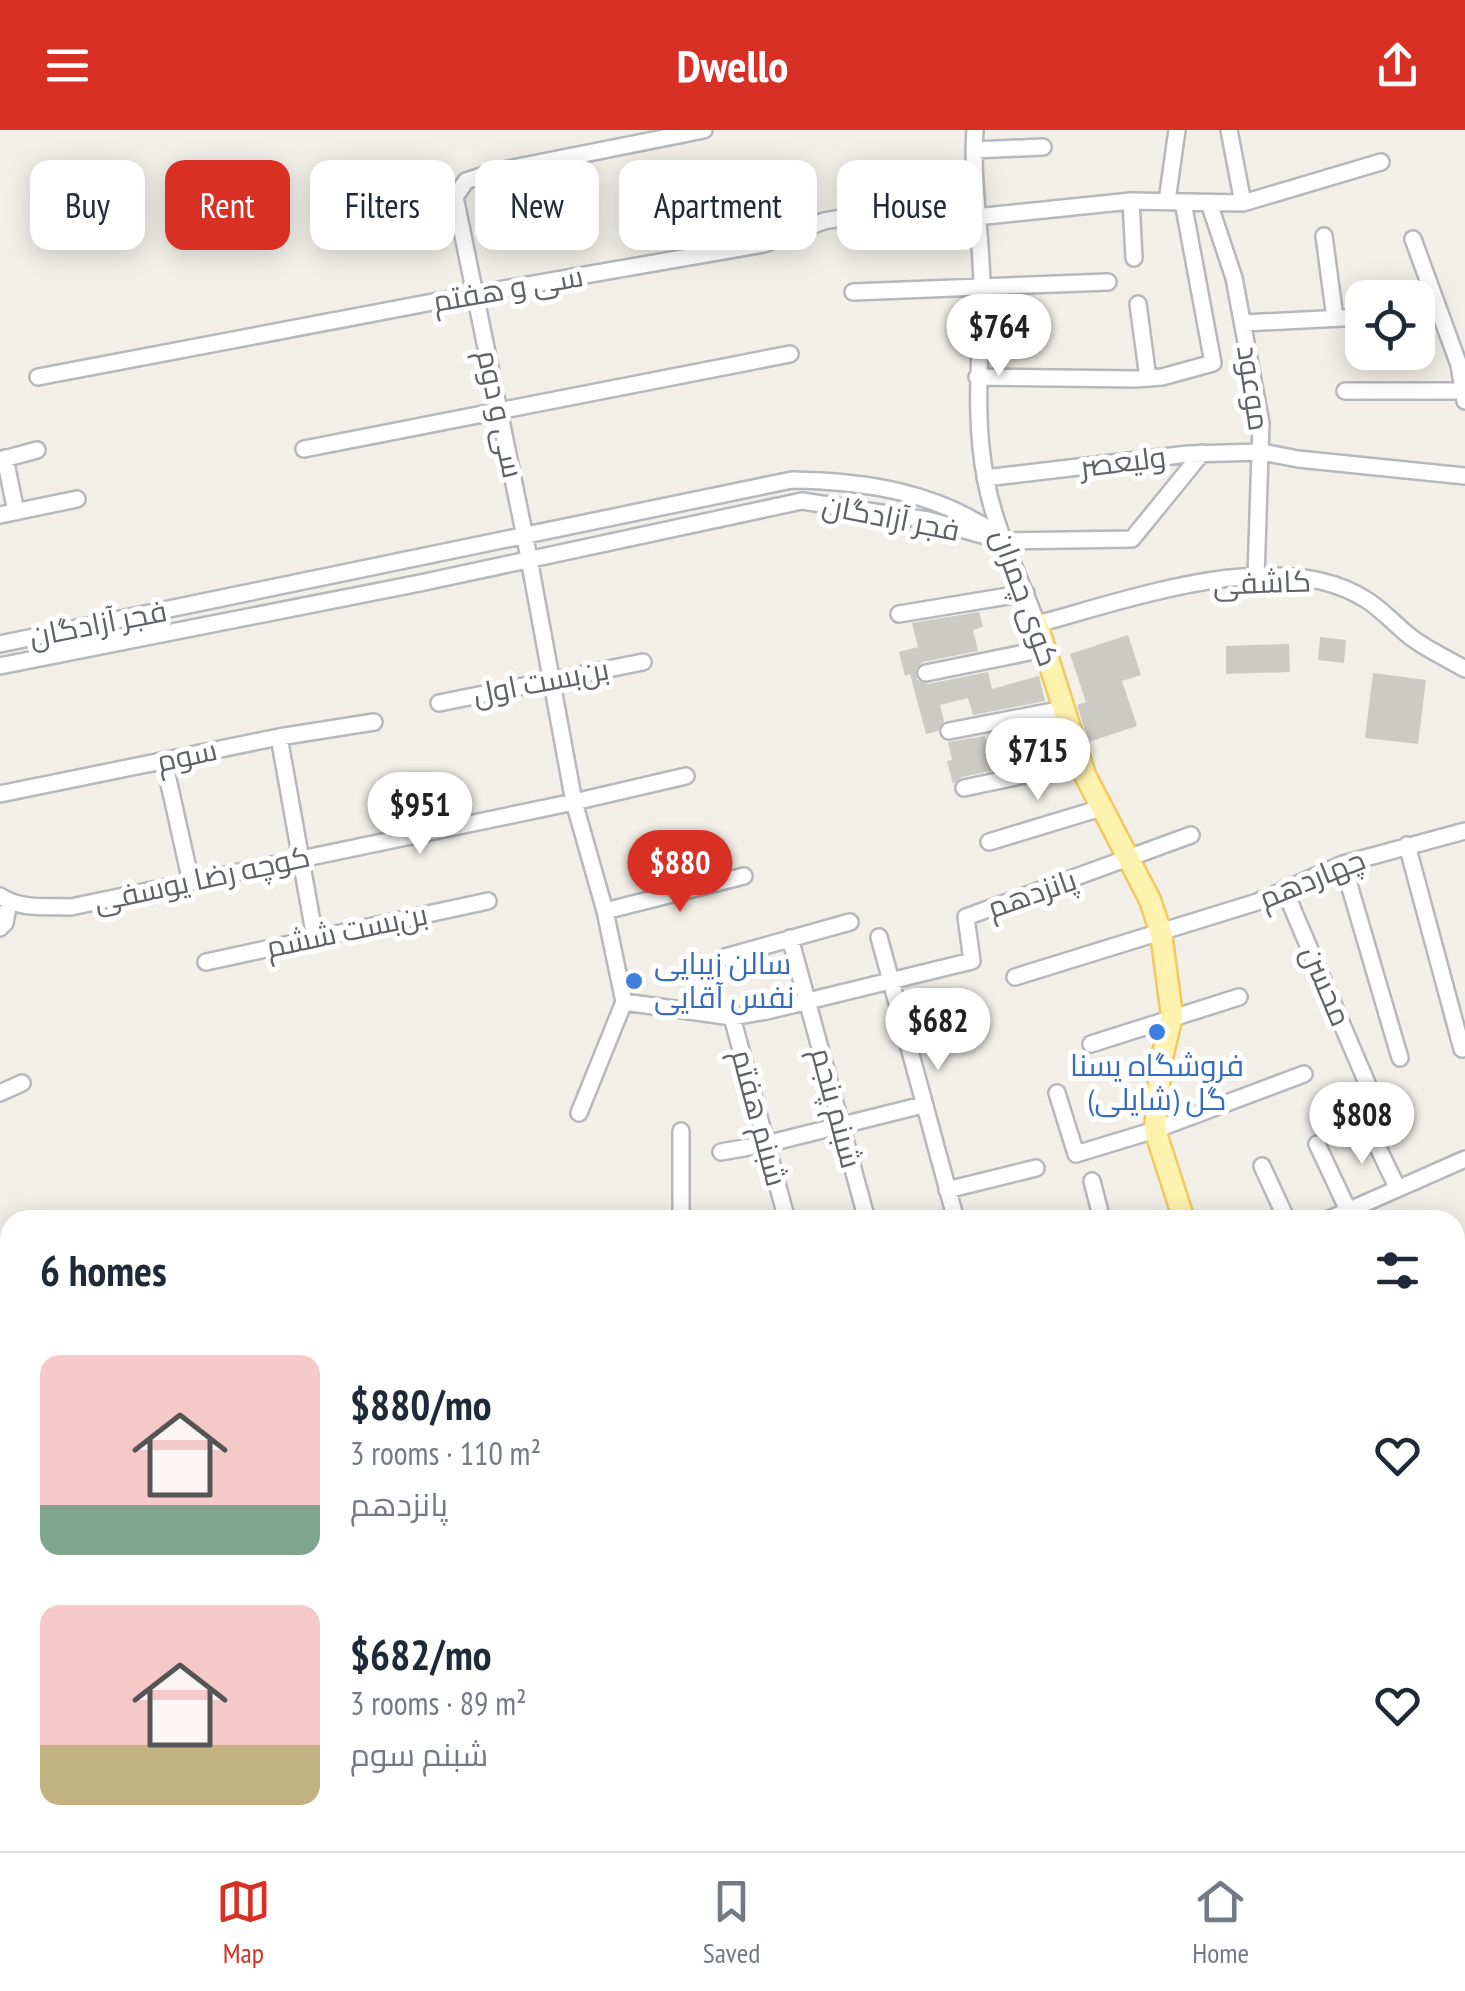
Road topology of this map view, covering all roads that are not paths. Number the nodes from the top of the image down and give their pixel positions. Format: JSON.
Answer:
{"nodes":[{"id":1,"x":704,"y":130,"type":"edge"},
{"id":2,"x":975,"y":130,"type":"edge"},
{"id":3,"x":1177,"y":130,"type":"edge"},
{"id":4,"x":1228,"y":130,"type":"edge"},
{"id":5,"x":1043,"y":147,"type":"dead end"},
{"id":6,"x":974,"y":150,"type":"junction"},
{"id":7,"x":974,"y":160,"type":"edge"},
{"id":8,"x":1381,"y":162,"type":"dead end"},
{"id":9,"x":1131,"y":201,"type":"junction"},
{"id":10,"x":1175,"y":202,"type":"junction"},
{"id":11,"x":1243,"y":203,"type":"junction"},
{"id":12,"x":1209,"y":204,"type":"junction"},
{"id":13,"x":982,"y":216,"type":"edge"},
{"id":14,"x":837,"y":218,"type":"edge"},
{"id":15,"x":1324,"y":236,"type":"dead end"},
{"id":16,"x":1414,"y":239,"type":"dead end"},
{"id":17,"x":979,"y":250,"type":"edge"},
{"id":18,"x":1134,"y":258,"type":"dead end"},
{"id":19,"x":1108,"y":282,"type":"dead end"},
{"id":20,"x":982,"y":289,"type":"junction"},
{"id":21,"x":853,"y":292,"type":"dead end"},
{"id":22,"x":475,"y":294,"type":"junction"},
{"id":23,"x":1138,"y":304,"type":"dead end"},
{"id":24,"x":1435,"y":313,"type":"edge"},
{"id":25,"x":1440,"y":313,"type":"junction"},
{"id":26,"x":1335,"y":318,"type":"junction"},
{"id":27,"x":1345,"y":318,"type":"edge"},
{"id":28,"x":1244,"y":323,"type":"junction"},
{"id":29,"x":790,"y":354,"type":"dead end"},
{"id":30,"x":38,"y":378,"type":"dead end"},
{"id":31,"x":977,"y":378,"type":"junction"},
{"id":32,"x":1148,"y":378,"type":"junction"},
{"id":33,"x":1345,"y":391,"type":"dead end"},
{"id":34,"x":1464,"y":396,"type":"edge"},
{"id":35,"x":499,"y":411,"type":"junction"},
{"id":36,"x":304,"y":449,"type":"dead end"},
{"id":37,"x":37,"y":450,"type":"dead end"},
{"id":38,"x":1262,"y":452,"type":"junction"},
{"id":39,"x":1202,"y":453,"type":"junction"},
{"id":40,"x":2,"y":459,"type":"edge"},
{"id":41,"x":1465,"y":476,"type":"edge"},
{"id":42,"x":985,"y":478,"type":"junction"},
{"id":43,"x":76,"y":499,"type":"dead end"},
{"id":44,"x":934,"y":500,"type":"junction"},
{"id":45,"x":8,"y":513,"type":"edge"},
{"id":46,"x":928,"y":520,"type":"junction"},
{"id":47,"x":525,"y":537,"type":"junction"},
{"id":48,"x":1004,"y":540,"type":"junction"},
{"id":49,"x":530,"y":560,"type":"junction"},
{"id":50,"x":1256,"y":577,"type":"junction"},
{"id":51,"x":1026,"y":593,"type":"junction"},
{"id":52,"x":899,"y":614,"type":"dead end"},
{"id":53,"x":1037,"y":624,"type":"junction"},
{"id":54,"x":0,"y":644,"type":"edge"},
{"id":55,"x":1044,"y":648,"type":"junction"},
{"id":56,"x":643,"y":662,"type":"dead end"},
{"id":57,"x":0,"y":666,"type":"edge"},
{"id":58,"x":1465,"y":670,"type":"edge"},
{"id":59,"x":926,"y":673,"type":"dead end"},
{"id":60,"x":553,"y":680,"type":"junction"},
{"id":61,"x":439,"y":703,"type":"dead end"},
{"id":62,"x":1063,"y":709,"type":"junction"},
{"id":63,"x":374,"y":722,"type":"dead end"},
{"id":64,"x":949,"y":731,"type":"dead end"},
{"id":65,"x":280,"y":737,"type":"junction"},
{"id":66,"x":164,"y":761,"type":"junction"},
{"id":67,"x":1081,"y":762,"type":"junction"},
{"id":68,"x":686,"y":776,"type":"dead end"},
{"id":69,"x":964,"y":788,"type":"dead end"},
{"id":70,"x":0,"y":794,"type":"edge"},
{"id":71,"x":574,"y":802,"type":"junction"},
{"id":72,"x":1101,"y":808,"type":"junction"},
{"id":73,"x":1465,"y":831,"type":"edge"},
{"id":74,"x":1191,"y":836,"type":"dead end"},
{"id":75,"x":989,"y":842,"type":"dead end"},
{"id":76,"x":1407,"y":845,"type":"junction"},
{"id":77,"x":303,"y":858,"type":"junction"},
{"id":78,"x":1128,"y":860,"type":"junction"},
{"id":79,"x":1343,"y":864,"type":"junction"},
{"id":80,"x":744,"y":876,"type":"dead end"},
{"id":81,"x":190,"y":882,"type":"junction"},
{"id":82,"x":1284,"y":889,"type":"junction"},
{"id":83,"x":4,"y":899,"type":"edge"},
{"id":84,"x":488,"y":901,"type":"dead end"},
{"id":85,"x":604,"y":911,"type":"junction"},
{"id":86,"x":850,"y":922,"type":"dead end"},
{"id":87,"x":0,"y":928,"type":"edge"},
{"id":88,"x":1161,"y":933,"type":"junction"},
{"id":89,"x":315,"y":938,"type":"junction"},
{"id":90,"x":790,"y":938,"type":"junction"},
{"id":91,"x":878,"y":938,"type":"dead end"},
{"id":92,"x":725,"y":957,"type":"dead end"},
{"id":93,"x":206,"y":962,"type":"dead end"},
{"id":94,"x":1015,"y":977,"type":"dead end"},
{"id":95,"x":890,"y":981,"type":"junction"},
{"id":96,"x":1239,"y":997,"type":"dead end"},
{"id":97,"x":624,"y":1002,"type":"junction"},
{"id":98,"x":807,"y":1002,"type":"junction"},
{"id":99,"x":1172,"y":1016,"type":"junction"},
{"id":100,"x":732,"y":1017,"type":"junction"},
{"id":101,"x":1091,"y":1044,"type":"dead end"},
{"id":102,"x":1462,"y":1050,"type":"dead end"},
{"id":103,"x":1400,"y":1058,"type":"dead end"},
{"id":104,"x":1304,"y":1074,"type":"dead end"},
{"id":105,"x":22,"y":1083,"type":"dead end"},
{"id":106,"x":1368,"y":1083,"type":"dead end"},
{"id":107,"x":0,"y":1093,"type":"edge"},
{"id":108,"x":1057,"y":1093,"type":"dead end"},
{"id":109,"x":923,"y":1105,"type":"junction"},
{"id":110,"x":580,"y":1113,"type":"dead end"},
{"id":111,"x":841,"y":1125,"type":"junction"},
{"id":112,"x":1368,"y":1127,"type":"dead end"},
{"id":113,"x":1155,"y":1130,"type":"junction"},
{"id":114,"x":681,"y":1131,"type":"dead end"},
{"id":115,"x":766,"y":1144,"type":"junction"},
{"id":116,"x":1317,"y":1144,"type":"dead end"},
{"id":117,"x":721,"y":1152,"type":"dead end"},
{"id":118,"x":1459,"y":1161,"type":"edge"},
{"id":119,"x":1262,"y":1166,"type":"dead end"},
{"id":120,"x":1036,"y":1168,"type":"dead end"},
{"id":121,"x":1092,"y":1181,"type":"dead end"},
{"id":122,"x":1397,"y":1188,"type":"junction"},
{"id":123,"x":947,"y":1190,"type":"junction"},
{"id":124,"x":681,"y":1210,"type":"edge"},
{"id":125,"x":783,"y":1210,"type":"edge"},
{"id":126,"x":865,"y":1210,"type":"edge"},
{"id":127,"x":953,"y":1210,"type":"edge"},
{"id":128,"x":1099,"y":1210,"type":"edge"},
{"id":129,"x":1181,"y":1210,"type":"edge"},
{"id":130,"x":1282,"y":1210,"type":"edge"},
{"id":131,"x":1348,"y":1210,"type":"joint"}],
"edges":[{"from":1,"to":22,"type":"street","name":"سی و دوم"},
{"from":2,"to":6,"type":"street","name":"کوی چمران"},
{"from":3,"to":10,"type":"street"},
{"from":4,"to":11,"type":"street"},
{"from":5,"to":6,"type":"street"},
{"from":6,"to":7,"type":"street","name":"کوی چمران"},
{"from":8,"to":11,"type":"street","name":"سی و هفتم"},
{"from":9,"to":10,"type":"street","name":"سی و هفتم"},
{"from":9,"to":13,"type":"street","name":"سی و هفتم"},
{"from":9,"to":18,"type":"street"},
{"from":10,"to":12,"type":"street","name":"سی و هفتم"},
{"from":10,"to":32,"type":"street"},
{"from":11,"to":12,"type":"street","name":"سی و هفتم"},
{"from":12,"to":28,"type":"street","name":"موعود"},
{"from":14,"to":22,"type":"street","name":"سی و هفتم"},
{"from":15,"to":26,"type":"street"},
{"from":16,"to":25,"type":"street"},
{"from":17,"to":20,"type":"street","name":"کوی چمران"},
{"from":19,"to":20,"type":"street"},
{"from":20,"to":21,"type":"street"},
{"from":20,"to":31,"type":"street","name":"کوی چمران"},
{"from":22,"to":30,"type":"street","name":"سی و هفتم"},
{"from":22,"to":35,"type":"street","name":"سی و دوم"},
{"from":23,"to":32,"type":"street"},
{"from":24,"to":25,"type":"street"},
{"from":25,"to":34,"type":"street"},
{"from":26,"to":27,"type":"street"},
{"from":26,"to":28,"type":"street"},
{"from":28,"to":38,"type":"street","name":"موعود"},
{"from":29,"to":35,"type":"street"},
{"from":31,"to":32,"type":"street"},
{"from":31,"to":42,"type":"street","name":"کوی چمران"},
{"from":33,"to":34,"type":"street"},
{"from":35,"to":36,"type":"street"},
{"from":35,"to":47,"type":"street","name":"سی و دوم"},
{"from":37,"to":40,"type":"street"},
{"from":38,"to":39,"type":"street","name":"ولیعصر"},
{"from":38,"to":41,"type":"street","name":"ولیعصر"},
{"from":38,"to":50,"type":"street","name":"موعود"},
{"from":39,"to":42,"type":"street","name":"ولیعصر"},
{"from":39,"to":48,"type":"street"},
{"from":40,"to":45,"type":"street"},
{"from":42,"to":48,"type":"street","name":"کوی چمران"},
{"from":43,"to":45,"type":"street"},
{"from":44,"to":46,"type":"street"},
{"from":44,"to":47,"type":"street","name":"فجر آزادگان"},
{"from":44,"to":48,"type":"street","name":"فجر آزادگان"},
{"from":46,"to":48,"type":"street","name":"فجر آزادگان"},
{"from":46,"to":49,"type":"street","name":"فجر آزادگان"},
{"from":47,"to":49,"type":"street","name":"سی و دوم"},
{"from":47,"to":54,"type":"street","name":"فجر آزادگان"},
{"from":48,"to":51,"type":"street","name":"کوی چمران"},
{"from":49,"to":57,"type":"street","name":"فجر آزادگان"},
{"from":49,"to":60,"type":"street"},
{"from":50,"to":53,"type":"street","name":"کاشفی"},
{"from":50,"to":58,"type":"street","name":"کاشفی"},
{"from":51,"to":52,"type":"street"},
{"from":51,"to":53,"type":"street","name":"کوی چمران"},
{"from":53,"to":55,"type":"main road","name":"کوی چمران"},
{"from":55,"to":59,"type":"street"},
{"from":55,"to":62,"type":"main road","name":"کوی چمران"},
{"from":56,"to":60,"type":"street","name":"بن‌بست اول"},
{"from":60,"to":61,"type":"street","name":"بن‌بست اول"},
{"from":60,"to":71,"type":"street"},
{"from":62,"to":64,"type":"street"},
{"from":62,"to":67,"type":"main road","name":"کوی چمران"},
{"from":63,"to":65,"type":"street","name":"سوم"},
{"from":65,"to":66,"type":"street","name":"سوم"},
{"from":65,"to":77,"type":"street"},
{"from":66,"to":70,"type":"street","name":"سوم"},
{"from":66,"to":81,"type":"street"},
{"from":67,"to":69,"type":"street"},
{"from":67,"to":72,"type":"main road","name":"کوی چمران"},
{"from":68,"to":71,"type":"street","name":"کوچه رضا یوسفی"},
{"from":71,"to":77,"type":"street","name":"کوچه رضا یوسفی"},
{"from":71,"to":85,"type":"street"},
{"from":72,"to":75,"type":"street"},
{"from":72,"to":78,"type":"main road","name":"کوی چمران"},
{"from":73,"to":76,"type":"street","name":"چهاردهم"},
{"from":74,"to":78,"type":"street","name":"پانزدهم"},
{"from":76,"to":79,"type":"street","name":"چهاردهم"},
{"from":76,"to":102,"type":"street"},
{"from":77,"to":81,"type":"street","name":"کوچه رضا یوسفی"},
{"from":77,"to":89,"type":"street"},
{"from":78,"to":88,"type":"main road","name":"کوی چمران"},
{"from":78,"to":95,"type":"street","name":"پانزدهم"},
{"from":79,"to":82,"type":"street","name":"چهاردهم"},
{"from":79,"to":103,"type":"street"},
{"from":80,"to":85,"type":"street"},
{"from":81,"to":83,"type":"street","name":"کوچه رضا یوسفی"},
{"from":82,"to":88,"type":"street","name":"چهاردهم"},
{"from":82,"to":106,"type":"street","name":"محسن"},
{"from":83,"to":87,"type":"street"},
{"from":84,"to":89,"type":"street","name":"بن‌بست ششم"},
{"from":85,"to":97,"type":"street"},
{"from":86,"to":90,"type":"street"},
{"from":88,"to":94,"type":"street","name":"چهاردهم"},
{"from":88,"to":99,"type":"main road","name":"کوی چمران"},
{"from":89,"to":93,"type":"street","name":"بن‌بست ششم"},
{"from":90,"to":92,"type":"street"},
{"from":90,"to":98,"type":"street","name":"شبنم پنجم"},
{"from":91,"to":95,"type":"street"},
{"from":95,"to":98,"type":"street","name":"پانزدهم"},
{"from":95,"to":109,"type":"street"},
{"from":96,"to":99,"type":"street"},
{"from":97,"to":100,"type":"street","name":"پانزدهم"},
{"from":97,"to":110,"type":"street"},
{"from":98,"to":100,"type":"street","name":"پانزدهم"},
{"from":98,"to":111,"type":"street","name":"شبنم پنجم"},
{"from":99,"to":101,"type":"street"},
{"from":99,"to":113,"type":"main road","name":"کوی چمران"},
{"from":100,"to":115,"type":"street","name":"شبنم هفتم"},
{"from":104,"to":113,"type":"street"},
{"from":105,"to":107,"type":"street"},
{"from":108,"to":113,"type":"street"},
{"from":109,"to":111,"type":"street"},
{"from":109,"to":123,"type":"street"},
{"from":111,"to":115,"type":"street"},
{"from":111,"to":126,"type":"street","name":"شبنم پنجم"},
{"from":112,"to":122,"type":"street"},
{"from":113,"to":129,"type":"main road","name":"کوی چمران"},
{"from":114,"to":124,"type":"street"},
{"from":115,"to":117,"type":"street"},
{"from":115,"to":125,"type":"street","name":"شبنم هفتم"},
{"from":116,"to":131,"type":"street"},
{"from":118,"to":122,"type":"street"},
{"from":119,"to":130,"type":"street"},
{"from":120,"to":123,"type":"street"},
{"from":121,"to":128,"type":"street"},
{"from":122,"to":131,"type":"street"},
{"from":123,"to":127,"type":"street"}]}
